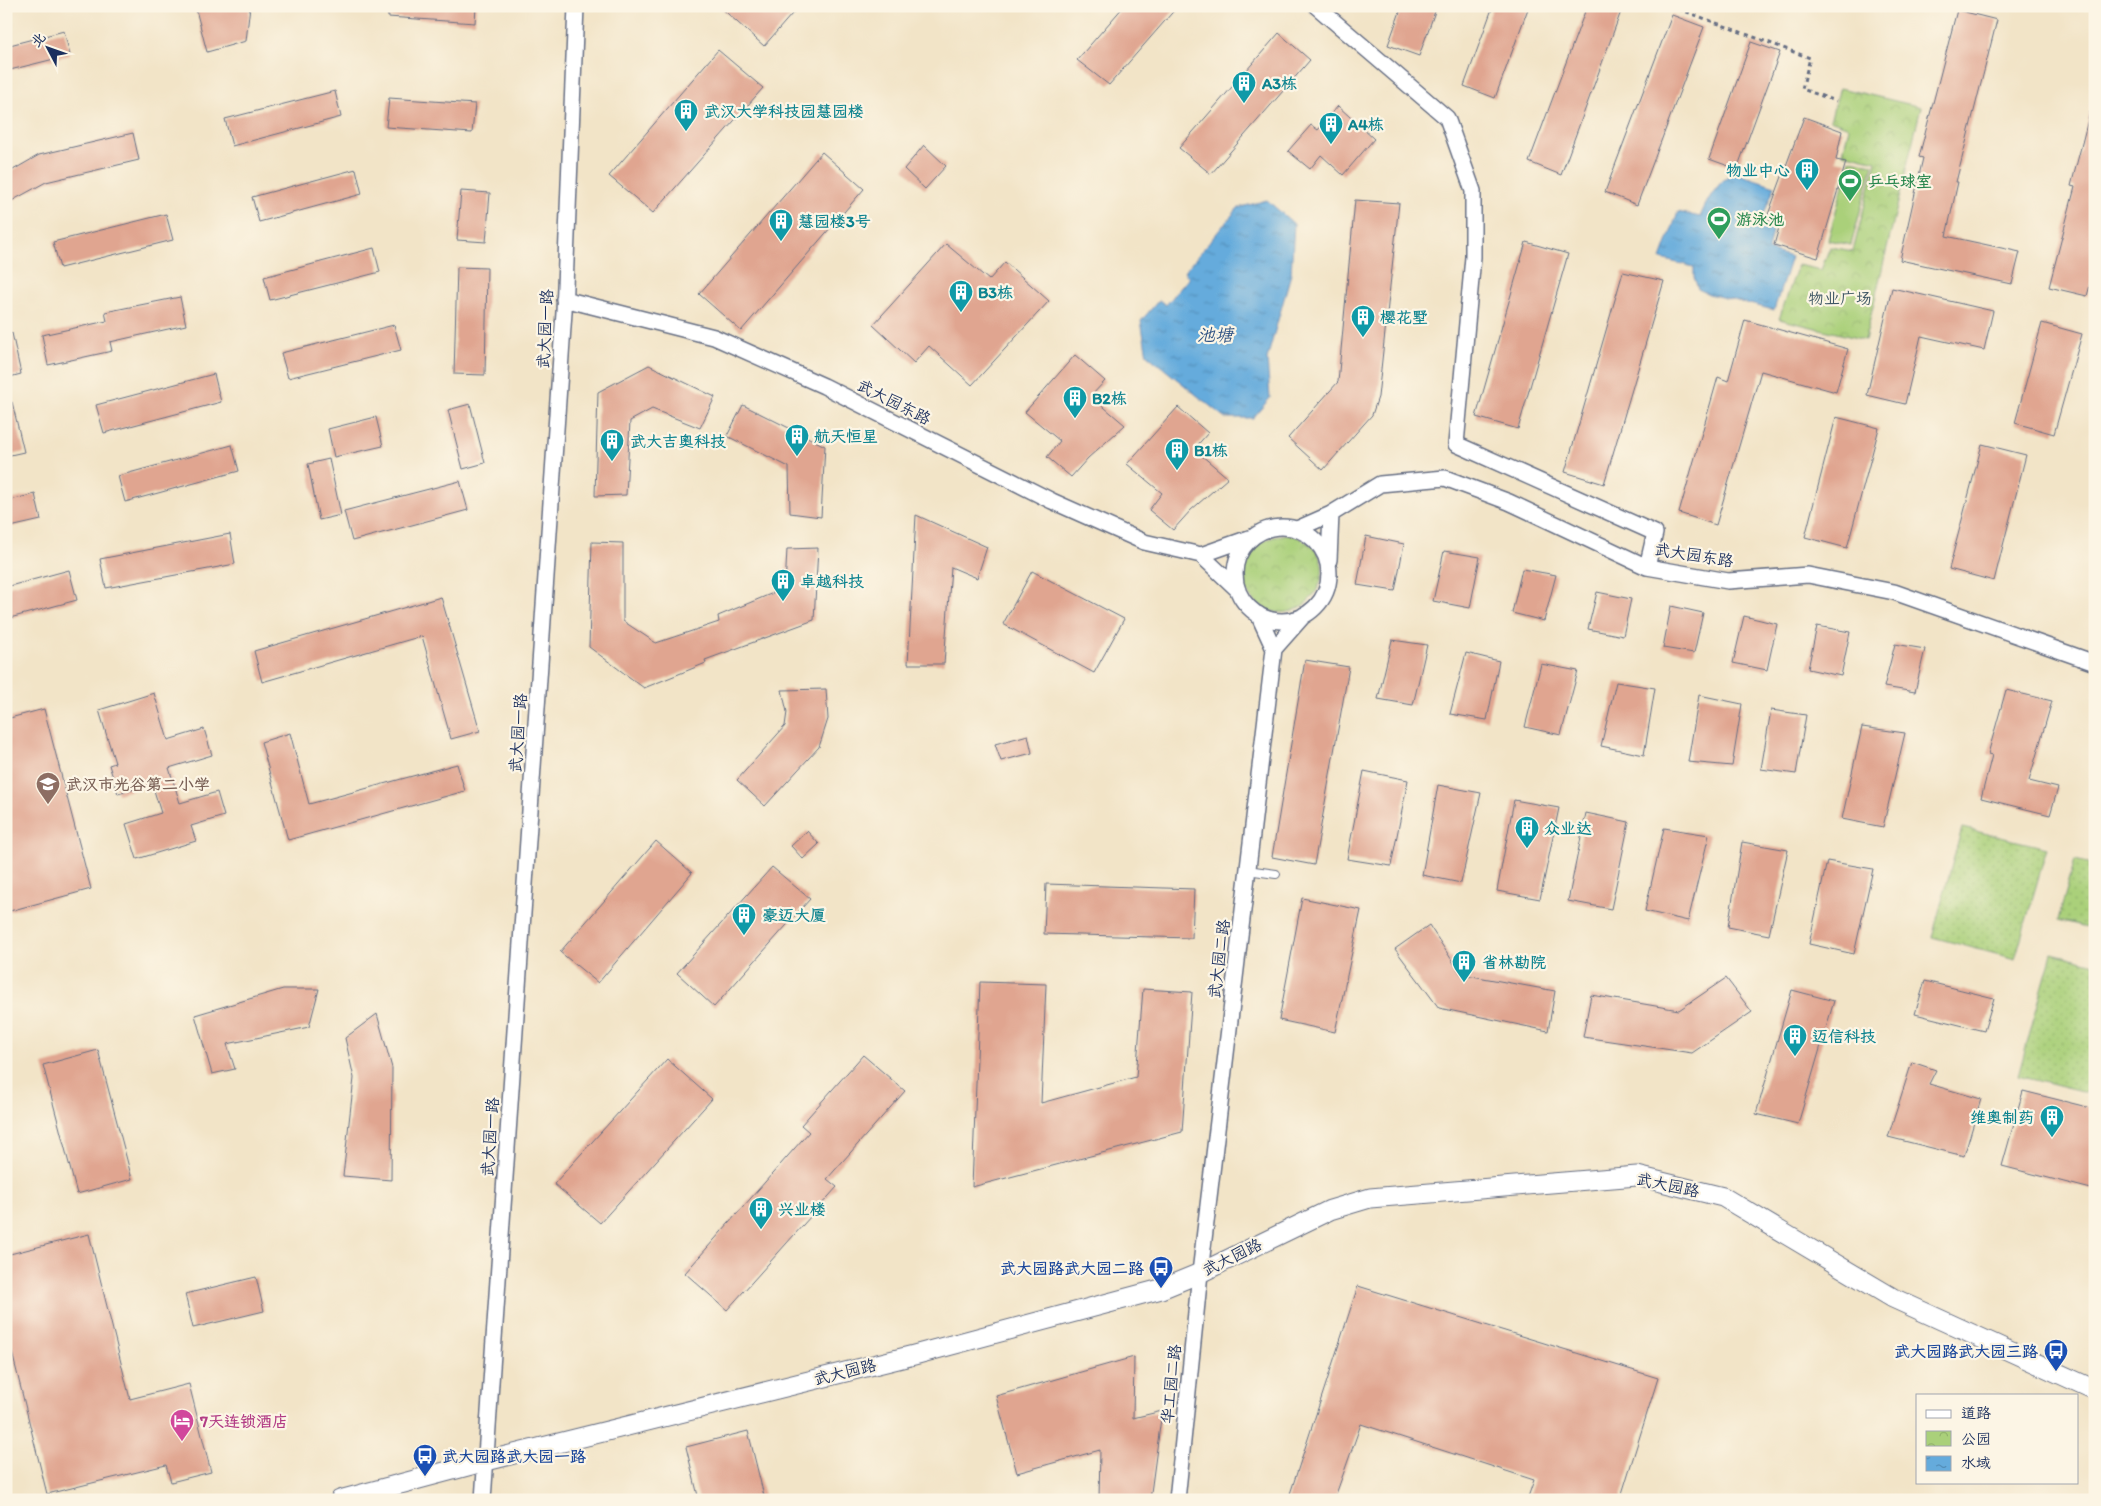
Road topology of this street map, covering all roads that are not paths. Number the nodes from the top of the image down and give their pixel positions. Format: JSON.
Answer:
{"nodes":[{"id":1,"x":576,"y":6,"type":"edge"},
{"id":2,"x":1316,"y":6,"type":"edge"},
{"id":3,"x":564,"y":299,"type":"junction"},
{"id":4,"x":1331,"y":514,"type":"junction"},
{"id":5,"x":1297,"y":529,"type":"junction"},
{"id":6,"x":1254,"y":536,"type":"junction"},
{"id":7,"x":1201,"y":555,"type":"junction"},
{"id":8,"x":1328,"y":562,"type":"junction"},
{"id":9,"x":1648,"y":567,"type":"junction"},
{"id":10,"x":1238,"y":590,"type":"junction"},
{"id":11,"x":1258,"y":614,"type":"junction"},
{"id":12,"x":1304,"y":616,"type":"junction"},
{"id":13,"x":1274,"y":650,"type":"junction"},
{"id":14,"x":2095,"y":663,"type":"edge"},
{"id":15,"x":1247,"y":870,"type":"junction"},
{"id":16,"x":1276,"y":874,"type":"dead end"},
{"id":17,"x":1200,"y":1273,"type":"junction"},
{"id":18,"x":2095,"y":1390,"type":"edge"},
{"id":19,"x":486,"y":1461,"type":"junction"},
{"id":20,"x":340,"y":1500,"type":"edge"},
{"id":21,"x":483,"y":1500,"type":"edge"},
{"id":22,"x":1177,"y":1500,"type":"edge"}],
"edges":[{"from":1,"to":3,"type":"street","name":"武大园一路"},
{"from":2,"to":9,"type":"street"},
{"from":3,"to":7,"type":"street","name":"武大园东路"},
{"from":3,"to":19,"type":"street","name":"武大园一路"},
{"from":4,"to":5,"type":"street","name":"武大园东路"},
{"from":4,"to":8,"type":"street"},
{"from":4,"to":9,"type":"street","name":"武大园东路"},
{"from":5,"to":6,"type":"street"},
{"from":5,"to":8,"type":"street"},
{"from":6,"to":7,"type":"street"},
{"from":6,"to":10,"type":"street"},
{"from":7,"to":10,"type":"street"},
{"from":8,"to":12,"type":"street"},
{"from":9,"to":14,"type":"street","name":"武大园东路"},
{"from":10,"to":11,"type":"street"},
{"from":11,"to":12,"type":"street"},
{"from":11,"to":13,"type":"street"},
{"from":12,"to":13,"type":"street"},
{"from":13,"to":15,"type":"street","name":"武大园二路"},
{"from":15,"to":16,"type":"lane"},
{"from":15,"to":17,"type":"street","name":"武大园二路"},
{"from":17,"to":18,"type":"street","name":"武大园路"},
{"from":17,"to":19,"type":"street","name":"武大园路"},
{"from":17,"to":22,"type":"street","name":"华工园二路"},
{"from":19,"to":20,"type":"street","name":"武大园路"},
{"from":19,"to":21,"type":"street","name":"武大园一路"}]}
